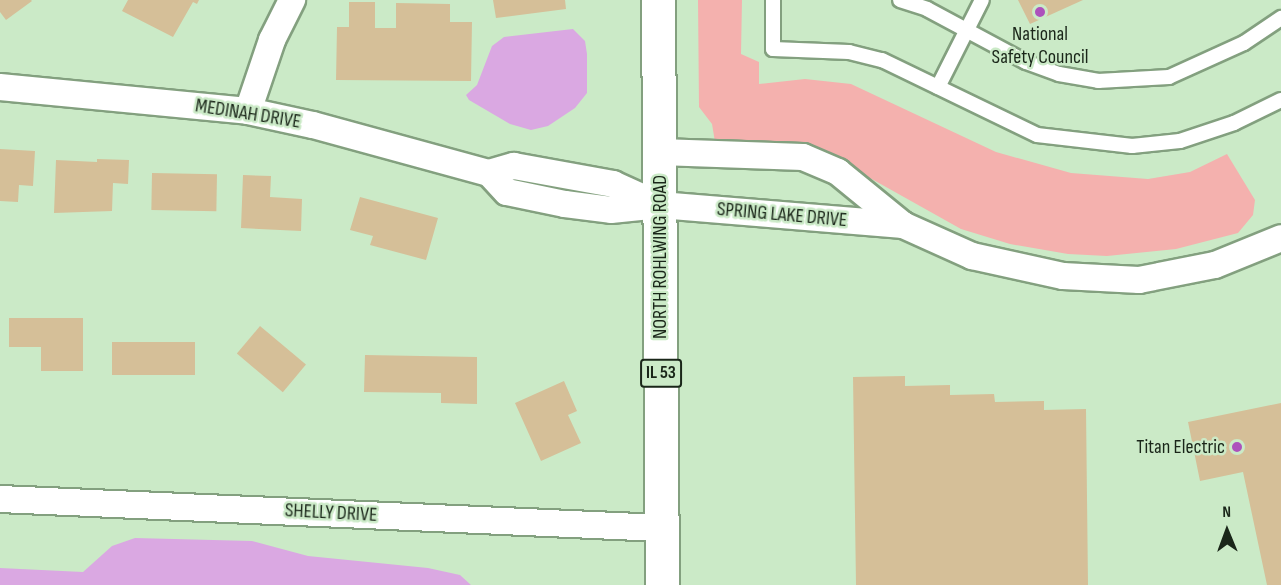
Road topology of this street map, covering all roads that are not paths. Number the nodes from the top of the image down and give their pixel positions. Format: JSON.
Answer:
{"nodes":[{"id":1,"x":292,"y":0,"type":"edge"},
{"id":2,"x":658,"y":0,"type":"edge"},
{"id":3,"x":773,"y":0,"type":"edge"},
{"id":4,"x":900,"y":0,"type":"edge"},
{"id":5,"x":982,"y":0,"type":"edge"},
{"id":6,"x":1281,"y":18,"type":"edge"},
{"id":7,"x":967,"y":31,"type":"junction"},
{"id":8,"x":0,"y":87,"type":"edge"},
{"id":9,"x":938,"y":87,"type":"junction"},
{"id":10,"x":1281,"y":100,"type":"edge"},
{"id":11,"x":248,"y":111,"type":"junction"},
{"id":12,"x":660,"y":152,"type":"junction"},
{"id":13,"x":660,"y":205,"type":"junction"},
{"id":14,"x":903,"y":225,"type":"junction"},
{"id":15,"x":1281,"y":238,"type":"edge"},
{"id":16,"x":0,"y":498,"type":"edge"},
{"id":17,"x":661,"y":528,"type":"junction"},
{"id":18,"x":662,"y":585,"type":"edge"}],
"edges":[{"from":1,"to":11,"type":"street"},
{"from":2,"to":12,"type":"main road","name":"NORTH ROHLWING ROAD","number":"IL 53"},
{"from":3,"to":9,"type":"lane"},
{"from":4,"to":7,"type":"lane"},
{"from":5,"to":7,"type":"lane"},
{"from":6,"to":7,"type":"lane"},
{"from":7,"to":9,"type":"lane"},
{"from":8,"to":11,"type":"street","name":"MEDINAH DRIVE"},
{"from":9,"to":10,"type":"lane"},
{"from":11,"to":13,"type":"street","name":"MEDINAH DRIVE"},
{"from":12,"to":13,"type":"main road","name":"NORTH ROHLWING ROAD","number":"IL 53"},
{"from":12,"to":14,"type":"street","name":"SPRING LAKE DRIVE"},
{"from":13,"to":14,"type":"street","name":"SPRING LAKE DRIVE"},
{"from":13,"to":17,"type":"main road","name":"NORTH ROHLWING ROAD","number":"IL 53"},
{"from":14,"to":15,"type":"street","name":"SPRING LAKE DRIVE"},
{"from":16,"to":17,"type":"street","name":"SHELLY DRIVE"},
{"from":17,"to":18,"type":"main road","name":"NORTH ROHLWING ROAD","number":"IL 53"}]}
